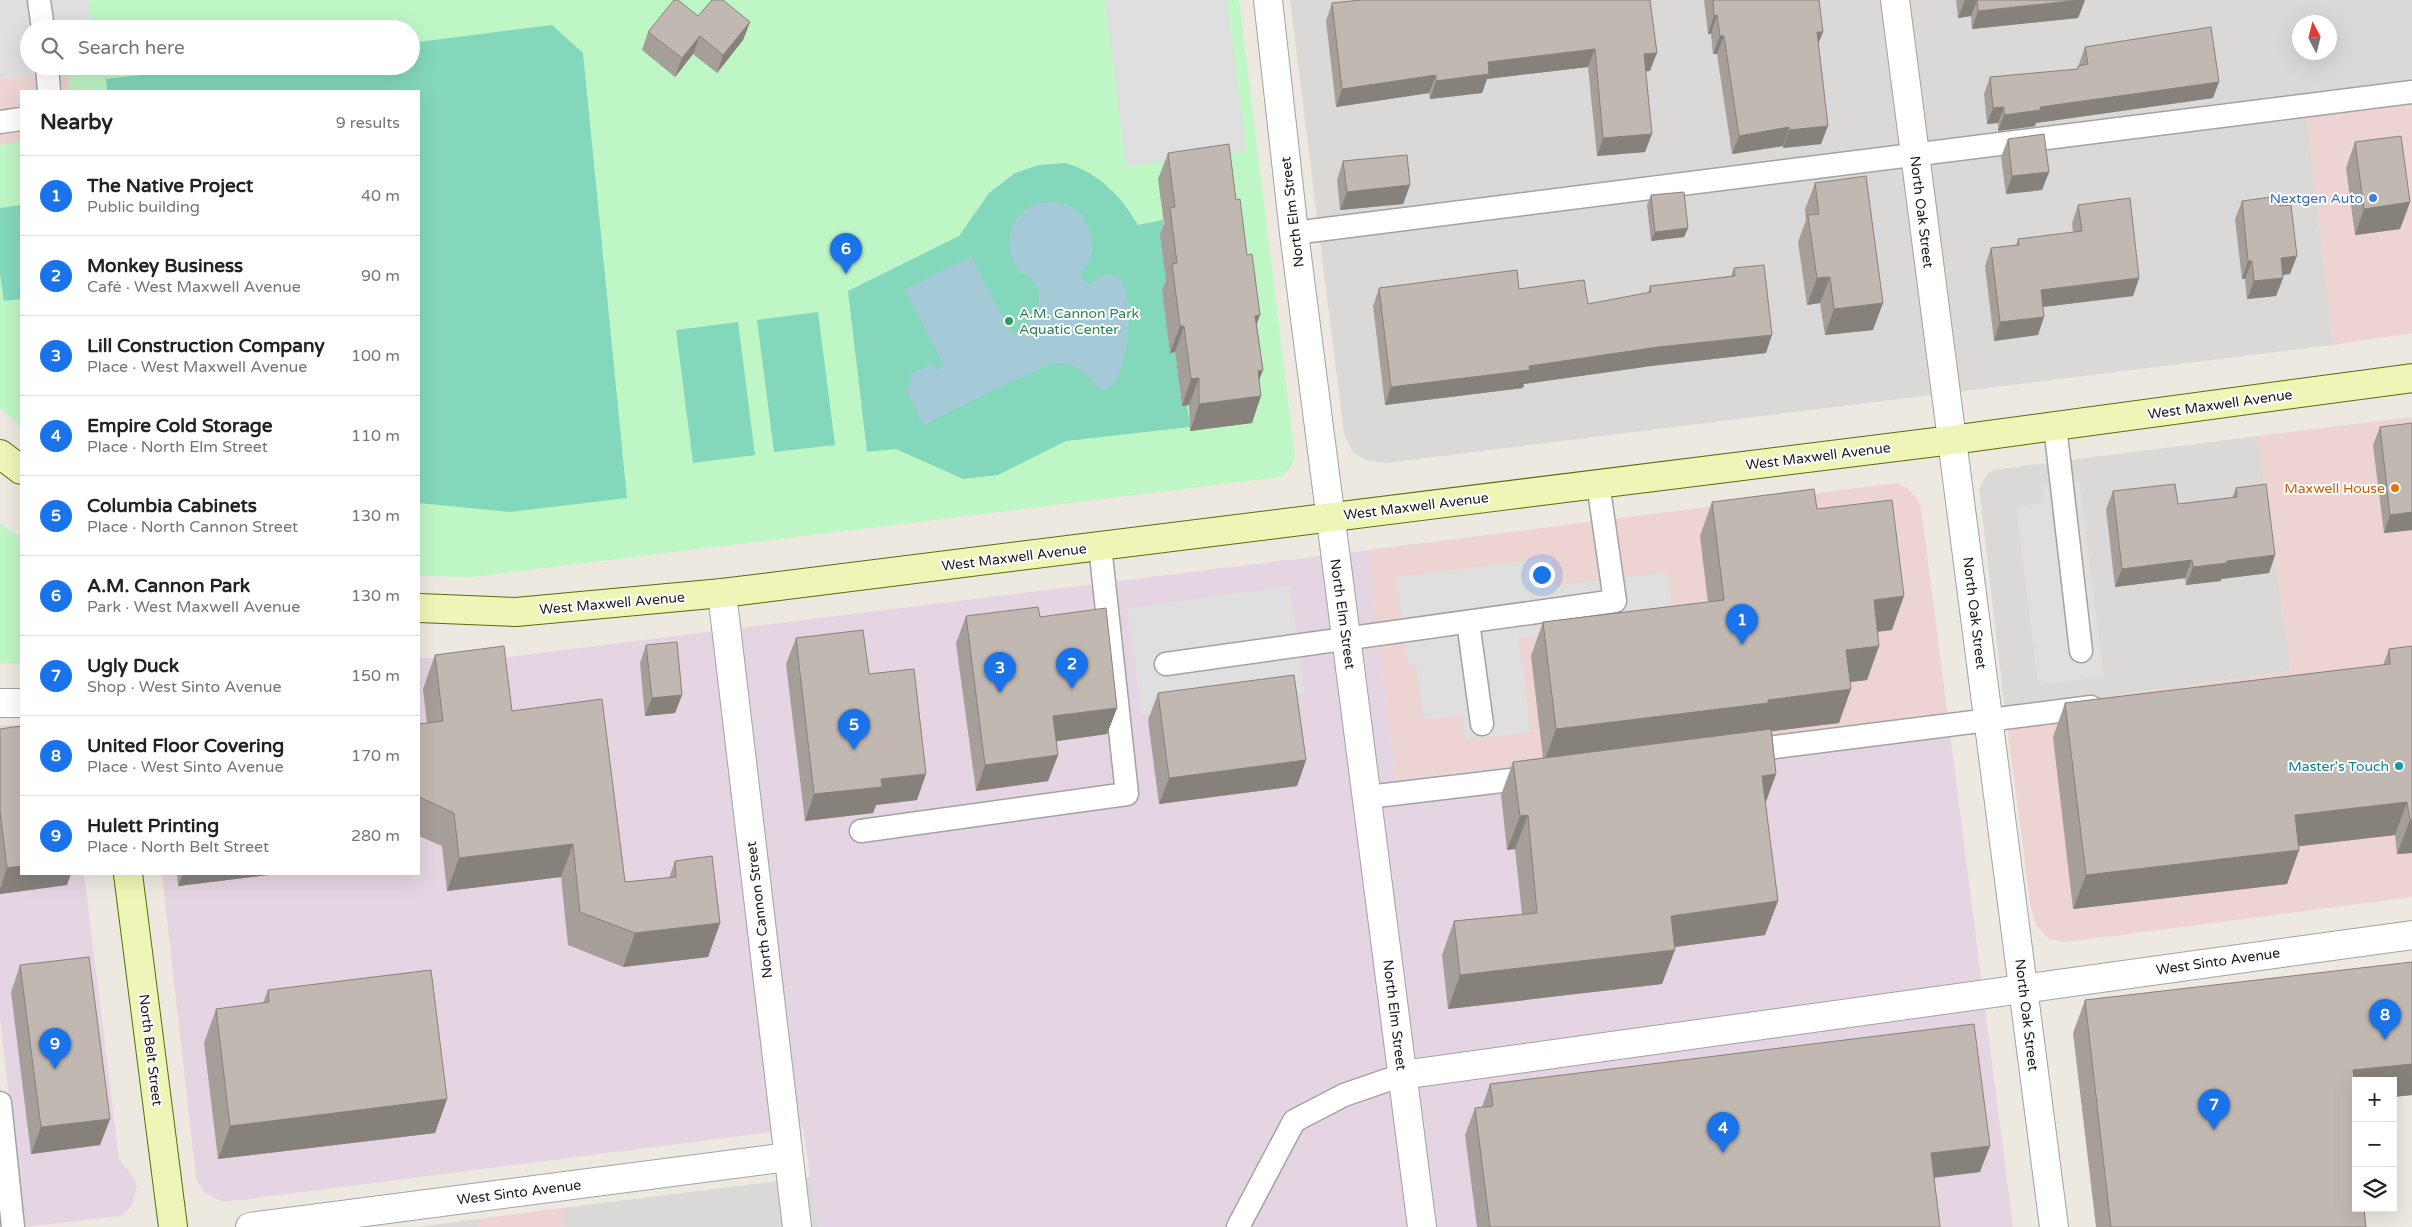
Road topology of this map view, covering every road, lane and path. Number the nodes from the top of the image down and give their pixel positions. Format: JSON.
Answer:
{"nodes":[{"id":1,"x":39,"y":0,"type":"edge"},
{"id":2,"x":1268,"y":0,"type":"edge"},
{"id":3,"x":1895,"y":0,"type":"edge"},
{"id":4,"x":42,"y":20,"type":"edge"},
{"id":5,"x":48,"y":75,"type":"edge"},
{"id":6,"x":49,"y":90,"type":"edge"},
{"id":7,"x":2412,"y":92,"type":"edge"},
{"id":8,"x":20,"y":119,"type":"edge"},
{"id":9,"x":0,"y":122,"type":"edge"},
{"id":10,"x":1914,"y":154,"type":"junction"},
{"id":11,"x":1294,"y":233,"type":"junction"},
{"id":12,"x":2412,"y":378,"type":"edge"},
{"id":13,"x":2055,"y":426,"type":"junction"},
{"id":14,"x":1952,"y":440,"type":"junction"},
{"id":15,"x":0,"y":454,"type":"edge"},
{"id":16,"x":20,"y":469,"type":"edge"},
{"id":17,"x":1598,"y":484,"type":"junction"},
{"id":18,"x":1330,"y":517,"type":"junction"},
{"id":19,"x":1100,"y":546,"type":"junction"},
{"id":20,"x":722,"y":593,"type":"junction"},
{"id":21,"x":420,"y":608,"type":"edge"},
{"id":22,"x":1468,"y":622,"type":"junction"},
{"id":23,"x":1347,"y":640,"type":"junction"},
{"id":24,"x":2081,"y":651,"type":"dead end"},
{"id":25,"x":1166,"y":664,"type":"dead end"},
{"id":26,"x":0,"y":703,"type":"edge"},
{"id":27,"x":20,"y":703,"type":"edge"},
{"id":28,"x":2117,"y":704,"type":"edge"},
{"id":29,"x":1989,"y":721,"type":"junction"},
{"id":30,"x":1482,"y":724,"type":"dead end"},
{"id":31,"x":1723,"y":754,"type":"edge"},
{"id":32,"x":1555,"y":774,"type":"edge"},
{"id":33,"x":1368,"y":797,"type":"junction"},
{"id":34,"x":861,"y":831,"type":"dead end"},
{"id":35,"x":128,"y":875,"type":"edge"},
{"id":36,"x":2412,"y":935,"type":"edge"},
{"id":37,"x":2023,"y":988,"type":"junction"},
{"id":38,"x":1402,"y":1075,"type":"junction"},
{"id":39,"x":0,"y":1103,"type":"edge"},
{"id":40,"x":788,"y":1157,"type":"junction"},
{"id":41,"x":13,"y":1227,"type":"edge"},
{"id":42,"x":173,"y":1227,"type":"edge"},
{"id":43,"x":250,"y":1227,"type":"edge"},
{"id":44,"x":797,"y":1227,"type":"edge"},
{"id":45,"x":1238,"y":1227,"type":"edge"},
{"id":46,"x":1422,"y":1227,"type":"edge"},
{"id":47,"x":2054,"y":1227,"type":"edge"}],
"edges":[{"from":1,"to":4,"type":"lane"},
{"from":2,"to":11,"type":"street","name":"North Elm Street"},
{"from":3,"to":10,"type":"street","name":"North Oak Street"},
{"from":5,"to":6,"type":"lane"},
{"from":7,"to":10,"type":"lane"},
{"from":8,"to":9,"type":"lane"},
{"from":10,"to":11,"type":"lane"},
{"from":10,"to":14,"type":"street","name":"North Oak Street"},
{"from":11,"to":18,"type":"street","name":"North Elm Street"},
{"from":12,"to":13,"type":"street","name":"West Maxwell Avenue"},
{"from":13,"to":14,"type":"street","name":"West Maxwell Avenue"},
{"from":13,"to":24,"type":"lane"},
{"from":14,"to":17,"type":"street","name":"West Maxwell Avenue"},
{"from":14,"to":29,"type":"street","name":"North Oak Street"},
{"from":15,"to":16,"type":"street"},
{"from":17,"to":18,"type":"street","name":"West Maxwell Avenue"},
{"from":17,"to":22,"type":"lane"},
{"from":18,"to":19,"type":"street","name":"West Maxwell Avenue"},
{"from":18,"to":23,"type":"street","name":"North Elm Street"},
{"from":19,"to":20,"type":"street","name":"West Maxwell Avenue"},
{"from":19,"to":34,"type":"lane"},
{"from":20,"to":21,"type":"street","name":"West Maxwell Avenue"},
{"from":20,"to":40,"type":"street","name":"North Cannon Street"},
{"from":22,"to":23,"type":"lane"},
{"from":22,"to":30,"type":"lane"},
{"from":23,"to":25,"type":"lane"},
{"from":23,"to":33,"type":"street","name":"North Elm Street"},
{"from":26,"to":27,"type":"street"},
{"from":28,"to":29,"type":"lane"},
{"from":29,"to":31,"type":"lane"},
{"from":29,"to":37,"type":"street","name":"North Oak Street"},
{"from":32,"to":33,"type":"lane"},
{"from":33,"to":38,"type":"street","name":"North Elm Street"},
{"from":35,"to":42,"type":"street","name":"North Belt Street"},
{"from":36,"to":37,"type":"street","name":"West Sinto Avenue"},
{"from":37,"to":38,"type":"street","name":"West Sinto Avenue"},
{"from":37,"to":47,"type":"street","name":"North Oak Street"},
{"from":38,"to":45,"type":"lane"},
{"from":38,"to":46,"type":"street","name":"North Elm Street"},
{"from":39,"to":41,"type":"lane"},
{"from":40,"to":43,"type":"street","name":"West Sinto Avenue"},
{"from":40,"to":44,"type":"street","name":"North Cannon Street"}]}
